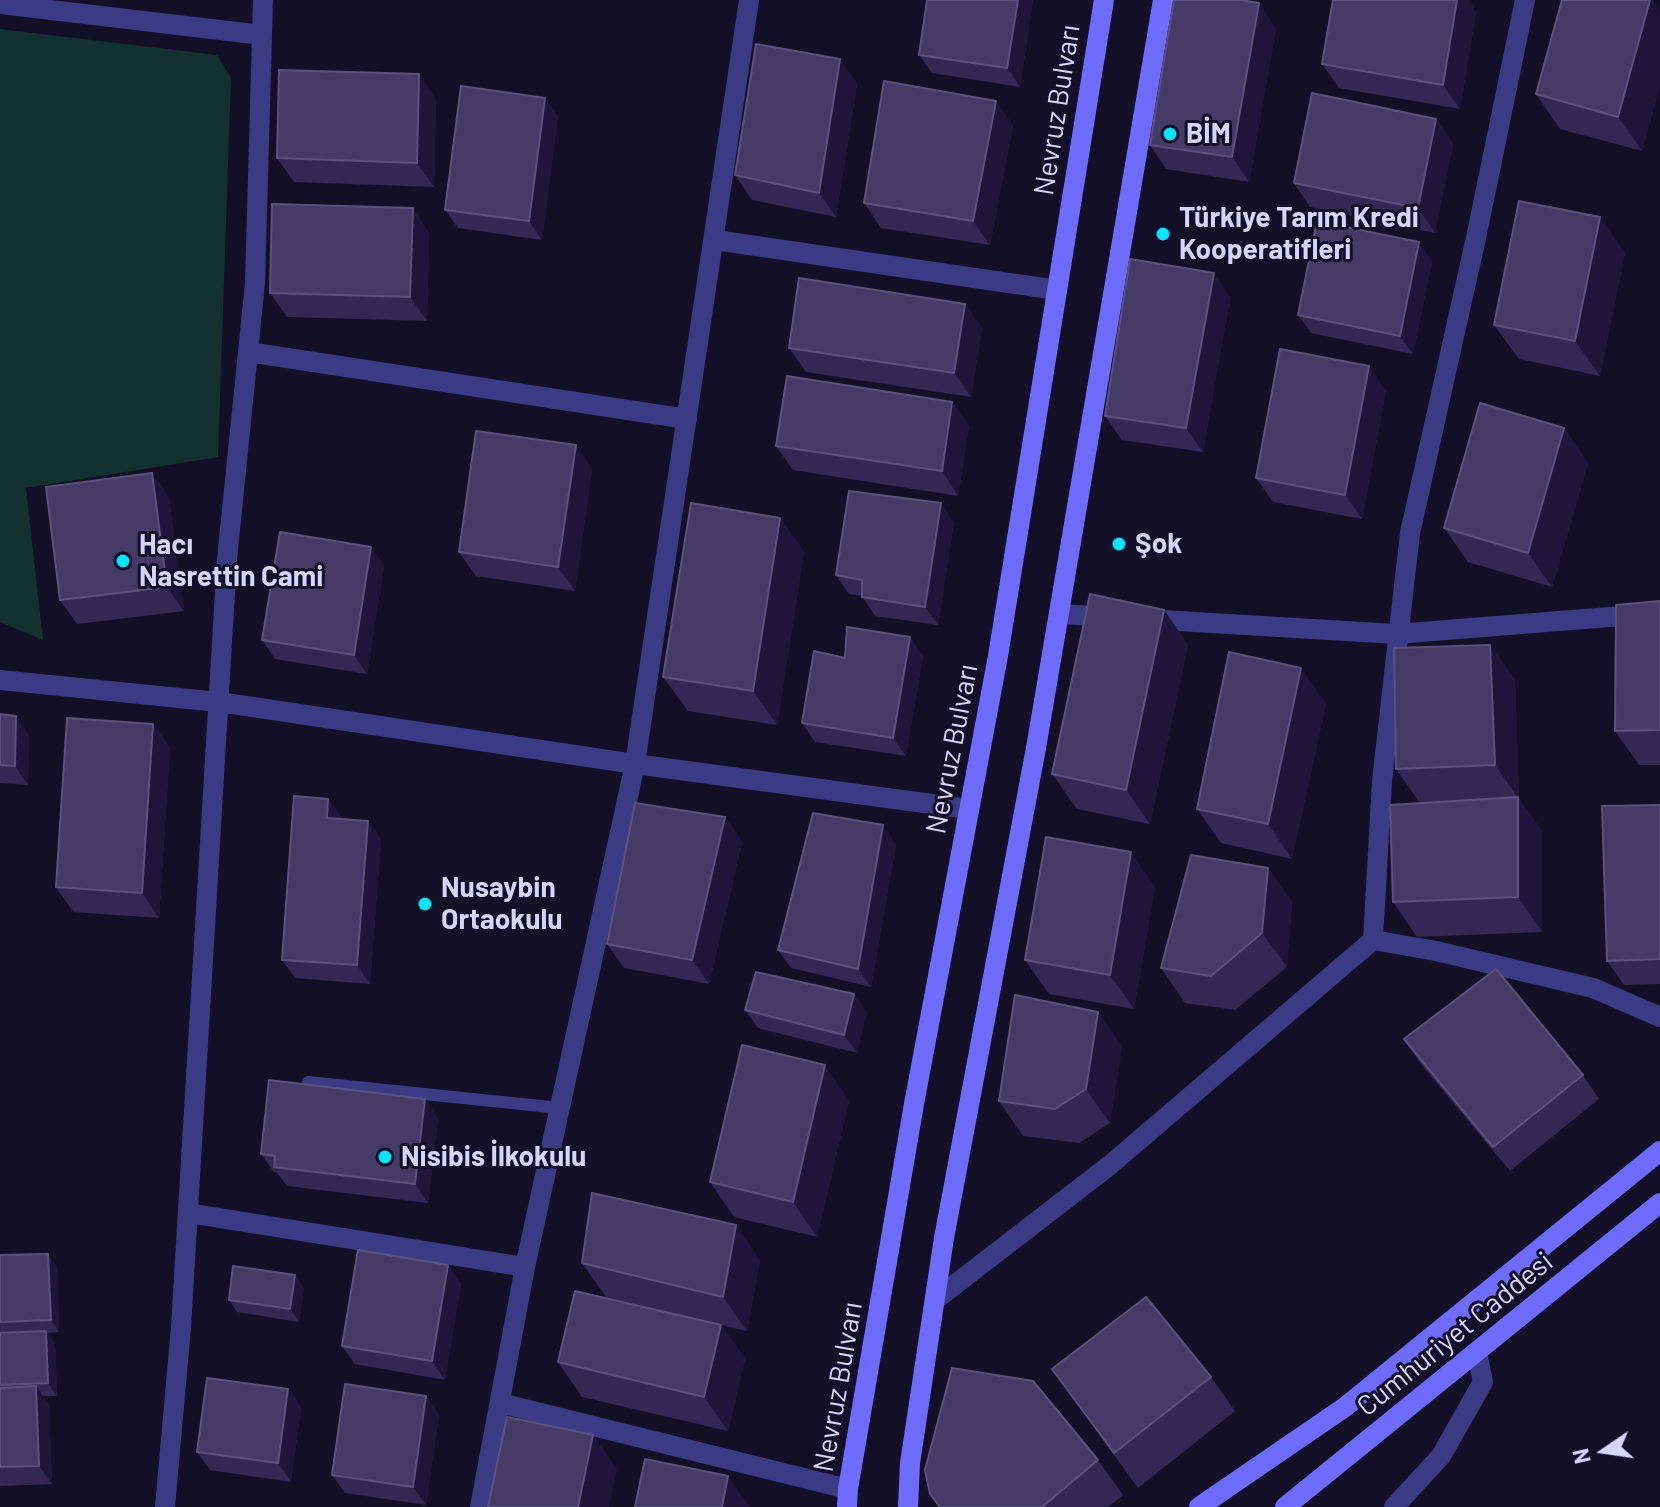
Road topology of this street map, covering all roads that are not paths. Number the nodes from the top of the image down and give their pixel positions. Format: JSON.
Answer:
{"nodes":[{"id":1,"x":263,"y":0,"type":"edge"},
{"id":2,"x":749,"y":0,"type":"edge"},
{"id":3,"x":1104,"y":0,"type":"edge"},
{"id":4,"x":1163,"y":0,"type":"edge"},
{"id":5,"x":1525,"y":0,"type":"edge"},
{"id":6,"x":0,"y":4,"type":"edge"},
{"id":7,"x":262,"y":35,"type":"junction"},
{"id":8,"x":715,"y":240,"type":"junction"},
{"id":9,"x":1057,"y":290,"type":"junction"},
{"id":10,"x":248,"y":352,"type":"junction"},
{"id":11,"x":687,"y":419,"type":"junction"},
{"id":12,"x":1660,"y":613,"type":"edge"},
{"id":13,"x":1059,"y":614,"type":"junction"},
{"id":14,"x":1396,"y":634,"type":"junction"},
{"id":15,"x":0,"y":680,"type":"edge"},
{"id":16,"x":219,"y":702,"type":"junction"},
{"id":17,"x":635,"y":764,"type":"junction"},
{"id":18,"x":969,"y":809,"type":"junction"},
{"id":19,"x":1373,"y":940,"type":"junction"},
{"id":20,"x":1660,"y":1017,"type":"edge"},
{"id":21,"x":308,"y":1082,"type":"edge"},
{"id":22,"x":560,"y":1108,"type":"junction"},
{"id":23,"x":1660,"y":1151,"type":"edge"},
{"id":24,"x":1660,"y":1203,"type":"edge"},
{"id":25,"x":188,"y":1213,"type":"junction"},
{"id":26,"x":525,"y":1267,"type":"junction"},
{"id":27,"x":935,"y":1300,"type":"junction"},
{"id":28,"x":1477,"y":1353,"type":"junction"},
{"id":29,"x":500,"y":1403,"type":"junction"},
{"id":30,"x":848,"y":1498,"type":"edge"},
{"id":31,"x":165,"y":1507,"type":"edge"},
{"id":32,"x":480,"y":1507,"type":"edge"},
{"id":33,"x":908,"y":1507,"type":"edge"},
{"id":34,"x":1199,"y":1507,"type":"edge"},
{"id":35,"x":1285,"y":1507,"type":"edge"},
{"id":36,"x":1394,"y":1507,"type":"edge"}],
"edges":[{"from":1,"to":7,"type":"street"},
{"from":2,"to":8,"type":"street"},
{"from":3,"to":9,"type":"main road","name":"Nevruz Bulvarı"},
{"from":4,"to":13,"type":"main road"},
{"from":5,"to":14,"type":"street"},
{"from":6,"to":7,"type":"street"},
{"from":7,"to":10,"type":"street"},
{"from":8,"to":9,"type":"street"},
{"from":8,"to":11,"type":"street"},
{"from":9,"to":18,"type":"main road","name":"Nevruz Bulvarı"},
{"from":10,"to":11,"type":"street"},
{"from":10,"to":16,"type":"street"},
{"from":11,"to":17,"type":"street"},
{"from":12,"to":14,"type":"street"},
{"from":13,"to":14,"type":"street"},
{"from":13,"to":27,"type":"main road"},
{"from":14,"to":19,"type":"street"},
{"from":15,"to":16,"type":"street"},
{"from":16,"to":17,"type":"street"},
{"from":16,"to":25,"type":"street"},
{"from":17,"to":18,"type":"street"},
{"from":17,"to":22,"type":"street"},
{"from":18,"to":30,"type":"main road","name":"Nevruz Bulvarı"},
{"from":19,"to":20,"type":"street"},
{"from":19,"to":27,"type":"street"},
{"from":21,"to":22,"type":"lane"},
{"from":22,"to":26,"type":"street"},
{"from":23,"to":34,"type":"main road"},
{"from":24,"to":28,"type":"main road","name":"Cumhuriyet Caddesi"},
{"from":25,"to":26,"type":"street"},
{"from":25,"to":31,"type":"street"},
{"from":26,"to":29,"type":"street"},
{"from":27,"to":33,"type":"main road"},
{"from":28,"to":35,"type":"main road","name":"Cumhuriyet Caddesi"},
{"from":28,"to":36,"type":"street"},
{"from":29,"to":30,"type":"street"},
{"from":29,"to":32,"type":"street"}]}
